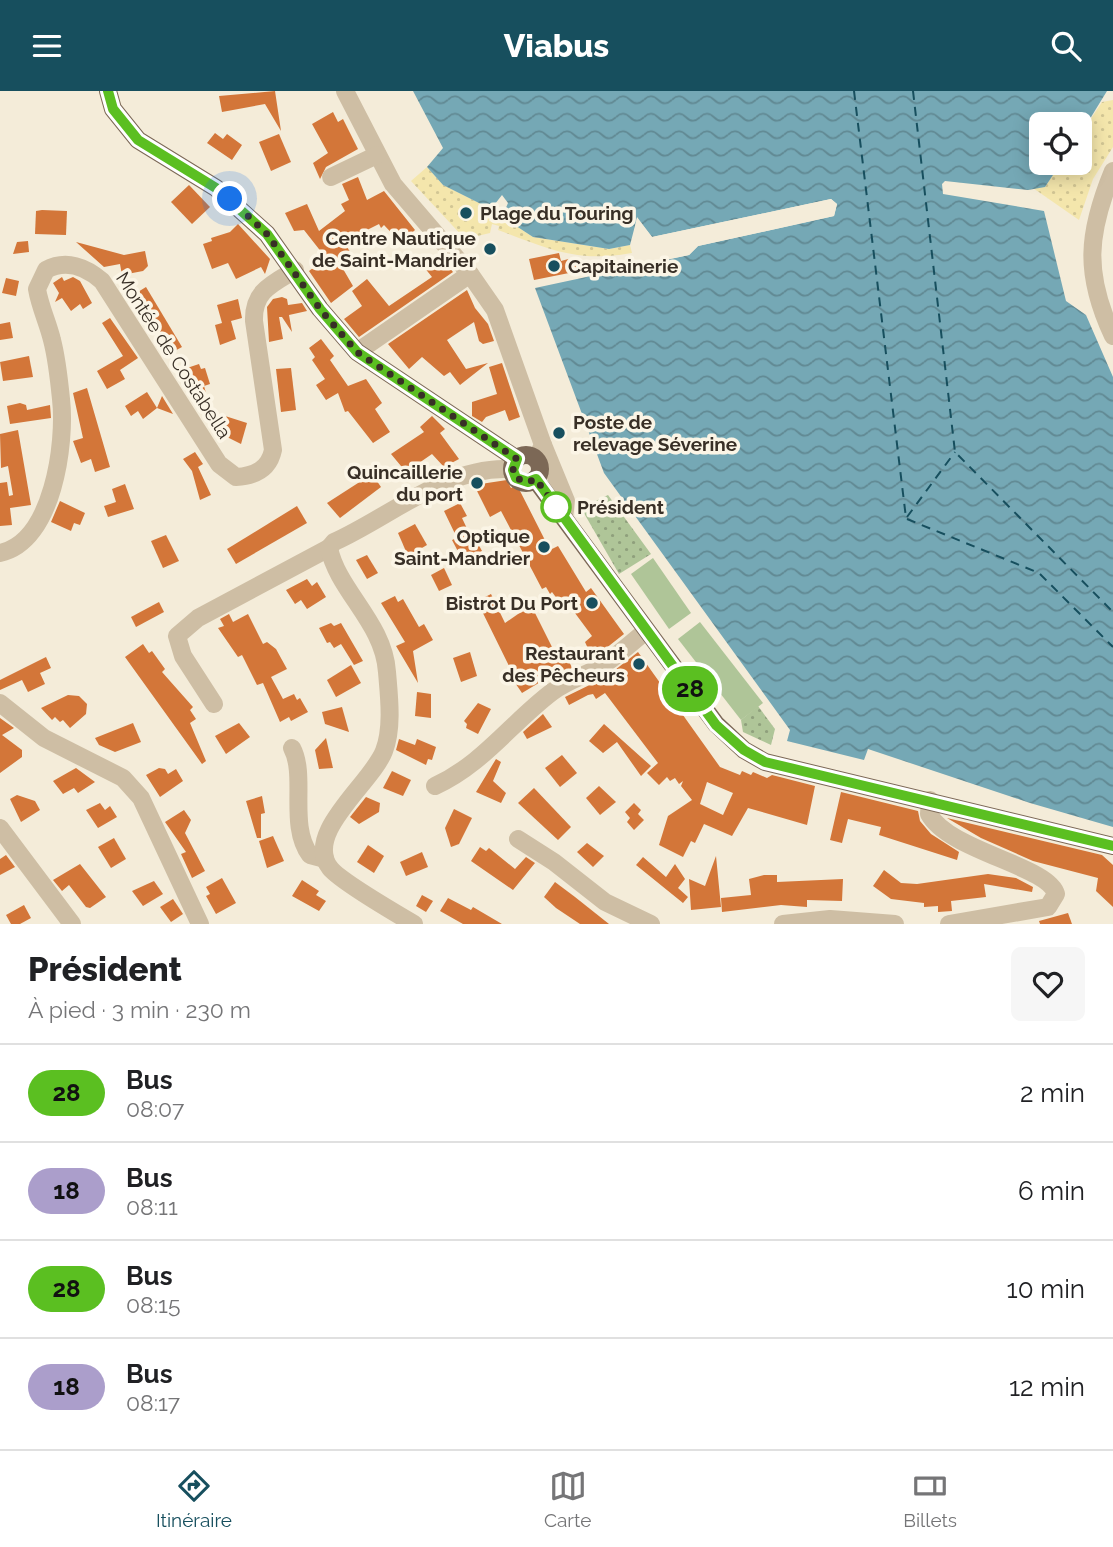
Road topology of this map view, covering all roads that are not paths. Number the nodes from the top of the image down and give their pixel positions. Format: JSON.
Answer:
{"nodes":[{"id":1,"x":108,"y":91,"type":"edge"},
{"id":2,"x":345,"y":91,"type":"edge"},
{"id":3,"x":377,"y":155,"type":"junction"},
{"id":4,"x":1113,"y":171,"type":"edge"},
{"id":5,"x":331,"y":177,"type":"dead end"},
{"id":6,"x":295,"y":270,"type":"junction"},
{"id":7,"x":470,"y":274,"type":"junction"},
{"id":8,"x":1113,"y":336,"type":"edge"},
{"id":9,"x":357,"y":352,"type":"junction"},
{"id":10,"x":539,"y":452,"type":"junction"},
{"id":11,"x":511,"y":464,"type":"junction"},
{"id":12,"x":536,"y":479,"type":"junction"},
{"id":13,"x":564,"y":518,"type":"junction"},
{"id":14,"x":330,"y":548,"type":"junction"},
{"id":15,"x":0,"y":553,"type":"edge"},
{"id":16,"x":646,"y":631,"type":"junction"},
{"id":17,"x":0,"y":703,"type":"edge"},
{"id":18,"x":214,"y":703,"type":"dead end"},
{"id":19,"x":292,"y":748,"type":"dead end"},
{"id":20,"x":435,"y":786,"type":"dead end"},
{"id":21,"x":930,"y":800,"type":"junction"},
{"id":22,"x":0,"y":828,"type":"edge"},
{"id":23,"x":518,"y":839,"type":"dead end"},
{"id":24,"x":1113,"y":846,"type":"edge"},
{"id":25,"x":325,"y":859,"type":"junction"},
{"id":26,"x":72,"y":924,"type":"edge"},
{"id":27,"x":200,"y":924,"type":"edge"},
{"id":28,"x":414,"y":924,"type":"edge"},
{"id":29,"x":651,"y":924,"type":"edge"},
{"id":30,"x":783,"y":924,"type":"edge"},
{"id":31,"x":895,"y":924,"type":"edge"},
{"id":32,"x":949,"y":924,"type":"edge"}],
"edges":[{"from":1,"to":6,"type":"main road"},
{"from":2,"to":3,"type":"street"},
{"from":3,"to":5,"type":"street"},
{"from":3,"to":7,"type":"street"},
{"from":4,"to":8,"type":"street"},
{"from":6,"to":9,"type":"main road"},
{"from":6,"to":15,"type":"street","name":"Montée de Costabella"},
{"from":7,"to":9,"type":"street"},
{"from":7,"to":10,"type":"street"},
{"from":9,"to":11,"type":"main road"},
{"from":10,"to":11,"type":"main road"},
{"from":10,"to":12,"type":"main road"},
{"from":10,"to":13,"type":"street"},
{"from":11,"to":12,"type":"main road"},
{"from":11,"to":14,"type":"street"},
{"from":12,"to":13,"type":"main road"},
{"from":13,"to":16,"type":"main road"},
{"from":14,"to":18,"type":"street"},
{"from":14,"to":25,"type":"street"},
{"from":16,"to":20,"type":"street"},
{"from":16,"to":21,"type":"main road"},
{"from":17,"to":27,"type":"street"},
{"from":19,"to":25,"type":"street"},
{"from":21,"to":24,"type":"main road"},
{"from":21,"to":32,"type":"street"},
{"from":22,"to":26,"type":"street"},
{"from":23,"to":29,"type":"street"},
{"from":25,"to":28,"type":"street"},
{"from":30,"to":31,"type":"street"}]}
